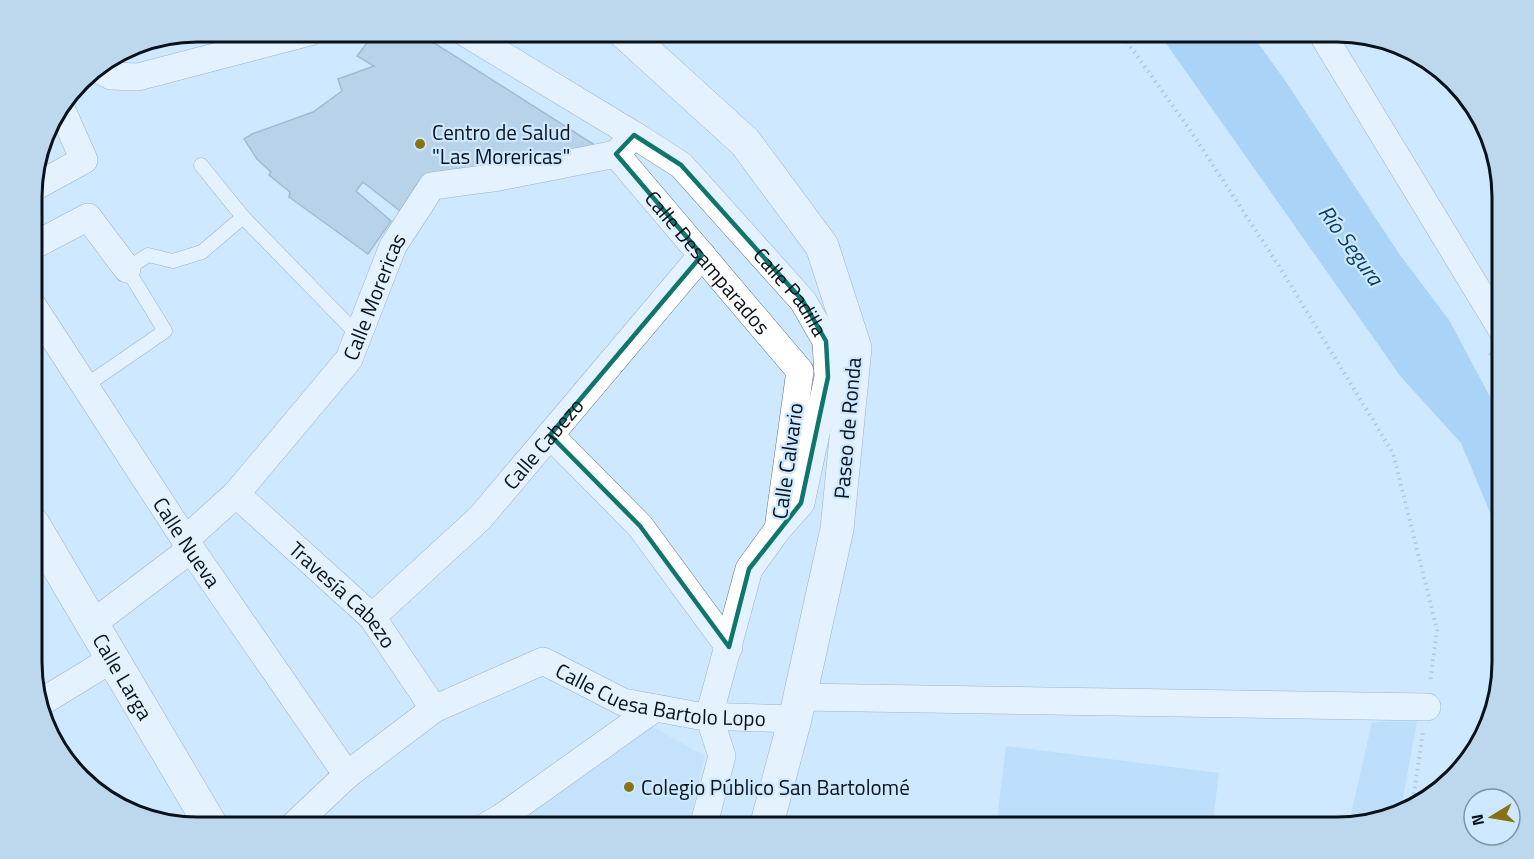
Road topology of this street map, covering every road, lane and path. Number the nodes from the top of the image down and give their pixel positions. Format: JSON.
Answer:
{"nodes":[{"id":1,"x":272,"y":42,"type":"edge"},
{"id":2,"x":481,"y":42,"type":"edge"},
{"id":3,"x":635,"y":42,"type":"edge"},
{"id":4,"x":1127,"y":42,"type":"edge"},
{"id":5,"x":1327,"y":42,"type":"edge"},
{"id":6,"x":105,"y":73,"type":"edge"},
{"id":7,"x":65,"y":116,"type":"edge"},
{"id":8,"x":634,"y":135,"type":"junction"},
{"id":9,"x":615,"y":154,"type":"junction"},
{"id":10,"x":201,"y":165,"type":"dead end"},
{"id":11,"x":43,"y":183,"type":"edge"},
{"id":12,"x":243,"y":217,"type":"junction"},
{"id":13,"x":42,"y":241,"type":"edge"},
{"id":14,"x":702,"y":255,"type":"junction"},
{"id":15,"x":127,"y":268,"type":"junction"},
{"id":16,"x":1492,"y":314,"type":"edge"},
{"id":17,"x":42,"y":320,"type":"edge"},
{"id":18,"x":358,"y":335,"type":"junction"},
{"id":19,"x":800,"y":371,"type":"joint"},
{"id":20,"x":85,"y":386,"type":"junction"},
{"id":21,"x":549,"y":435,"type":"junction"},
{"id":22,"x":236,"y":494,"type":"junction"},
{"id":23,"x":778,"y":529,"type":"junction"},
{"id":24,"x":42,"y":539,"type":"edge"},
{"id":25,"x":188,"y":545,"type":"junction"},
{"id":26,"x":372,"y":618,"type":"junction"},
{"id":27,"x":92,"y":624,"type":"junction"},
{"id":28,"x":729,"y":647,"type":"junction"},
{"id":29,"x":112,"y":659,"type":"junction"},
{"id":30,"x":46,"y":699,"type":"edge"},
{"id":31,"x":1427,"y":707,"type":"junction"},
{"id":32,"x":655,"y":708,"type":"junction"},
{"id":33,"x":797,"y":708,"type":"junction"},
{"id":34,"x":434,"y":709,"type":"junction"},
{"id":35,"x":709,"y":717,"type":"junction"},
{"id":36,"x":347,"y":775,"type":"junction"},
{"id":37,"x":1413,"y":797,"type":"edge"},
{"id":38,"x":205,"y":817,"type":"edge"},
{"id":39,"x":303,"y":817,"type":"edge"},
{"id":40,"x":508,"y":817,"type":"edge"},
{"id":41,"x":706,"y":817,"type":"edge"},
{"id":42,"x":769,"y":817,"type":"edge"}],
"edges":[{"from":1,"to":6,"type":"street"},
{"from":2,"to":8,"type":"street","name":"Calle Padilla"},
{"from":3,"to":33,"type":"main road","name":"Paseo de Ronda"},
{"from":4,"to":31,"type":"path"},
{"from":5,"to":16,"type":"street"},
{"from":7,"to":11,"type":"street"},
{"from":8,"to":9,"type":"street"},
{"from":8,"to":23,"type":"street","name":"Calle Padilla"},
{"from":9,"to":14,"type":"street","name":"Calle Desamparados"},
{"from":9,"to":18,"type":"street","name":"Calle Morericas"},
{"from":10,"to":12,"type":"lane"},
{"from":12,"to":15,"type":"lane"},
{"from":12,"to":18,"type":"lane"},
{"from":13,"to":15,"type":"street"},
{"from":14,"to":19,"type":"street","name":"Calle Desamparados"},
{"from":14,"to":21,"type":"street","name":"Calle Cabezo"},
{"from":15,"to":20,"type":"lane"},
{"from":17,"to":20,"type":"street","name":"Calle Nueva"},
{"from":18,"to":22,"type":"street","name":"Calle Morericas"},
{"from":19,"to":23,"type":"street","name":"Calle Calvario"},
{"from":20,"to":25,"type":"street","name":"Calle Nueva"},
{"from":21,"to":26,"type":"street","name":"Calle Cabezo"},
{"from":21,"to":28,"type":"street"},
{"from":22,"to":25,"type":"street","name":"Calle Morericas"},
{"from":22,"to":26,"type":"street","name":"Travesía Cabezo"},
{"from":23,"to":28,"type":"street","name":"Calle Calvario"},
{"from":24,"to":27,"type":"main road","name":"Calle Larga"},
{"from":25,"to":27,"type":"street","name":"Calle Morericas"},
{"from":25,"to":36,"type":"street","name":"Calle Nueva"},
{"from":26,"to":34,"type":"street","name":"Travesía Cabezo"},
{"from":27,"to":29,"type":"main road","name":"Calle Larga"},
{"from":28,"to":35,"type":"street","name":"Calle Calvario"},
{"from":29,"to":30,"type":"street"},
{"from":29,"to":38,"type":"main road","name":"Calle Larga"},
{"from":31,"to":33,"type":"street","name":"Calle Cuesa Bartolo Lopo"},
{"from":31,"to":37,"type":"path"},
{"from":32,"to":34,"type":"street","name":"Calle Cuesa Bartolo Lopo"},
{"from":32,"to":35,"type":"street","name":"Calle Cuesa Bartolo Lopo"},
{"from":32,"to":40,"type":"street"},
{"from":33,"to":35,"type":"street","name":"Calle Cuesa Bartolo Lopo"},
{"from":33,"to":42,"type":"main road","name":"Paseo de Ronda"},
{"from":34,"to":36,"type":"street"},
{"from":35,"to":41,"type":"street"},
{"from":36,"to":39,"type":"street"}]}
